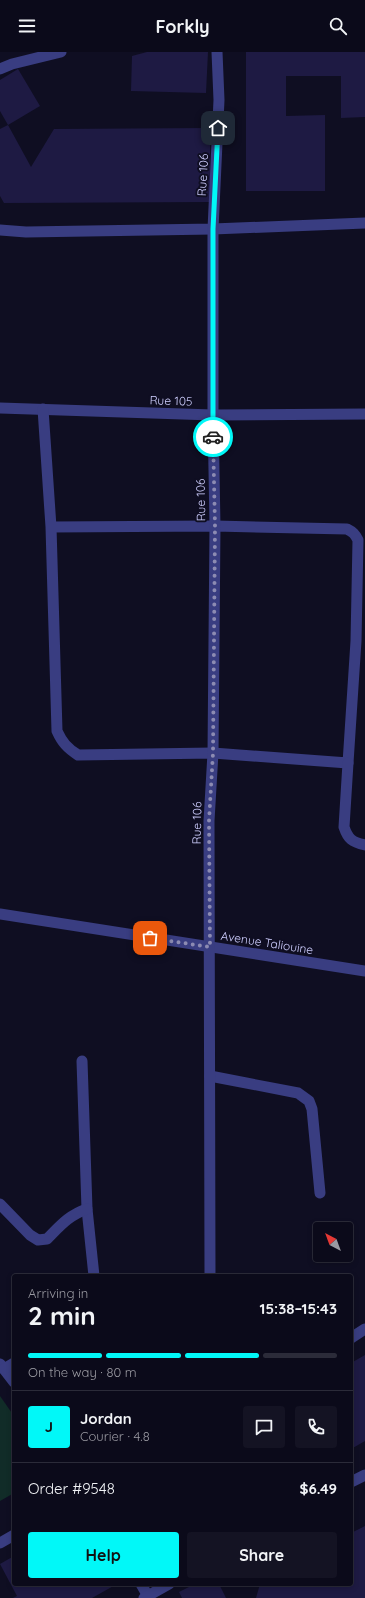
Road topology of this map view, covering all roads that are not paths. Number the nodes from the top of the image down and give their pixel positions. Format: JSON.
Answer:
{"nodes":[{"id":1,"x":61,"y":52,"type":"edge"},
{"id":2,"x":217,"y":52,"type":"edge"},
{"id":3,"x":0,"y":69,"type":"edge"},
{"id":4,"x":365,"y":223,"type":"edge"},
{"id":5,"x":213,"y":229,"type":"junction"},
{"id":6,"x":0,"y":230,"type":"edge"},
{"id":7,"x":0,"y":408,"type":"edge"},
{"id":8,"x":43,"y":410,"type":"junction"},
{"id":9,"x":365,"y":414,"type":"edge"},
{"id":10,"x":213,"y":415,"type":"junction"},
{"id":11,"x":215,"y":526,"type":"junction"},
{"id":12,"x":51,"y":527,"type":"junction"},
{"id":13,"x":360,"y":641,"type":"edge"},
{"id":14,"x":213,"y":753,"type":"junction"},
{"id":15,"x":348,"y":763,"type":"junction"},
{"id":16,"x":365,"y":844,"type":"edge"},
{"id":17,"x":0,"y":914,"type":"edge"},
{"id":18,"x":210,"y":947,"type":"junction"},
{"id":19,"x":365,"y":971,"type":"edge"},
{"id":20,"x":82,"y":1061,"type":"dead end"},
{"id":21,"x":210,"y":1076,"type":"junction"},
{"id":22,"x":320,"y":1192,"type":"dead end"},
{"id":23,"x":0,"y":1204,"type":"edge"},
{"id":24,"x":87,"y":1209,"type":"junction"},
{"id":25,"x":94,"y":1274,"type":"edge"},
{"id":26,"x":210,"y":1274,"type":"edge"},
{"id":27,"x":365,"y":1329,"type":"edge"},
{"id":28,"x":353,"y":1337,"type":"edge"},
{"id":29,"x":12,"y":1364,"type":"edge"},
{"id":30,"x":2,"y":1367,"type":"edge"},
{"id":31,"x":12,"y":1380,"type":"edge"},
{"id":32,"x":365,"y":1475,"type":"edge"},
{"id":33,"x":353,"y":1481,"type":"edge"},
{"id":34,"x":12,"y":1536,"type":"edge"},
{"id":35,"x":0,"y":1543,"type":"edge"},
{"id":36,"x":142,"y":1586,"type":"edge"},
{"id":37,"x":166,"y":1586,"type":"edge"},
{"id":38,"x":147,"y":1597,"type":"edge"}],
"edges":[{"from":1,"to":3,"type":"street"},
{"from":2,"to":5,"type":"street","name":"Rue 106"},
{"from":4,"to":5,"type":"street"},
{"from":5,"to":6,"type":"street"},
{"from":5,"to":10,"type":"street","name":"Rue 106"},
{"from":7,"to":8,"type":"street","name":"Rue 105"},
{"from":8,"to":10,"type":"street","name":"Rue 105"},
{"from":8,"to":12,"type":"street"},
{"from":9,"to":10,"type":"street","name":"Rue 105"},
{"from":10,"to":11,"type":"street","name":"Rue 106"},
{"from":11,"to":12,"type":"street"},
{"from":11,"to":13,"type":"street"},
{"from":11,"to":14,"type":"street","name":"Rue 106"},
{"from":12,"to":14,"type":"street"},
{"from":13,"to":15,"type":"street"},
{"from":14,"to":15,"type":"street"},
{"from":14,"to":18,"type":"street","name":"Rue 106"},
{"from":15,"to":16,"type":"street"},
{"from":17,"to":18,"type":"street","name":"Avenue Taliouine"},
{"from":18,"to":19,"type":"street","name":"Avenue Taliouine"},
{"from":18,"to":21,"type":"street","name":"Rue 106"},
{"from":20,"to":24,"type":"street"},
{"from":21,"to":22,"type":"street"},
{"from":21,"to":26,"type":"street","name":"Rue 106"},
{"from":23,"to":24,"type":"street"},
{"from":24,"to":25,"type":"street"},
{"from":27,"to":28,"type":"street"},
{"from":29,"to":30,"type":"street"},
{"from":30,"to":31,"type":"street"},
{"from":32,"to":33,"type":"street"},
{"from":34,"to":35,"type":"street"},
{"from":36,"to":38,"type":"street"},
{"from":37,"to":38,"type":"street"}]}
